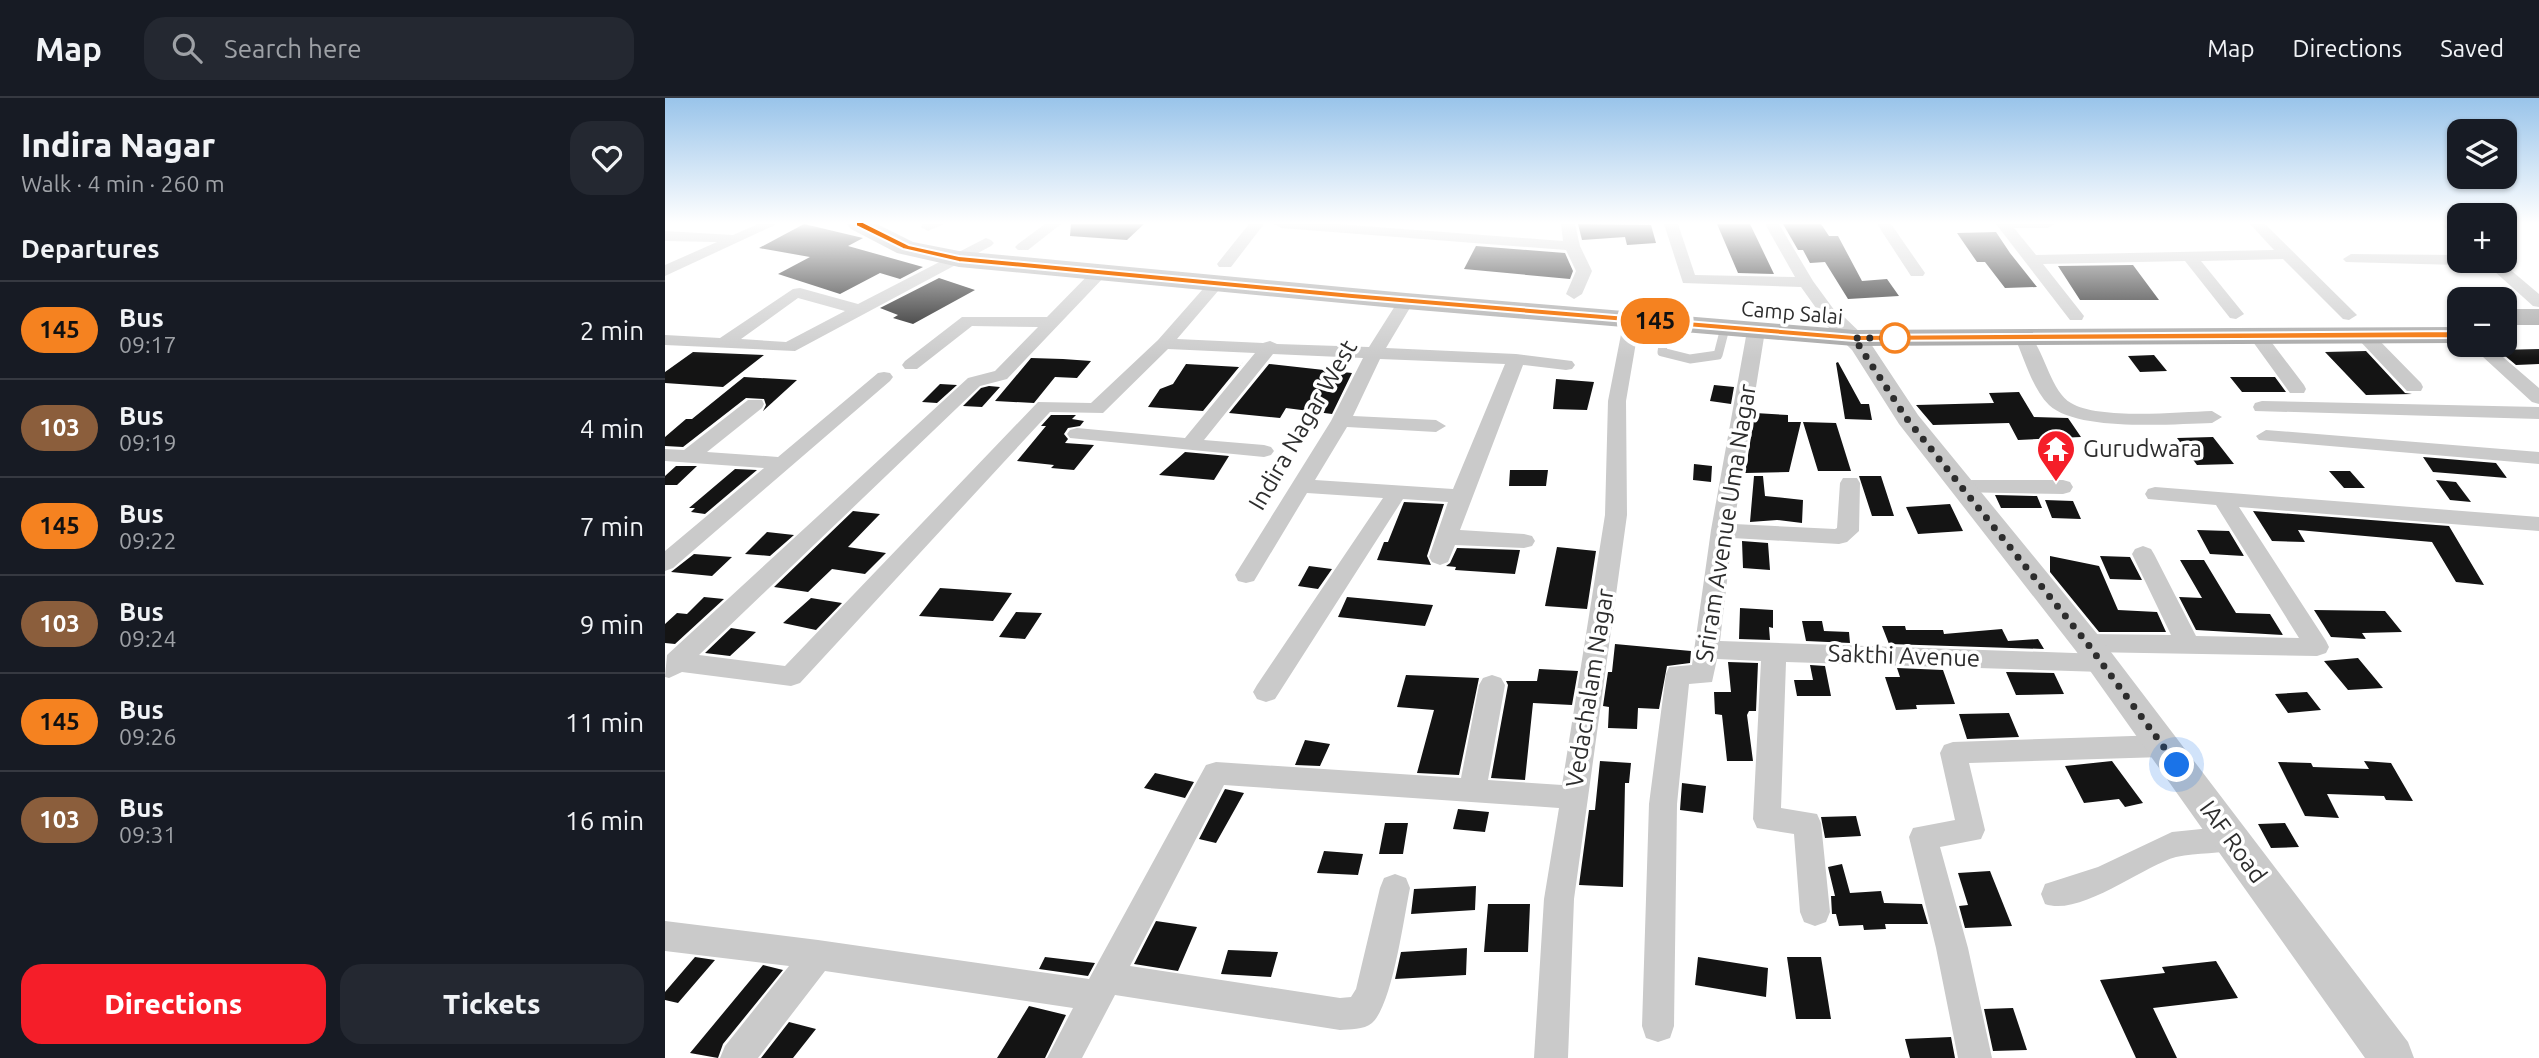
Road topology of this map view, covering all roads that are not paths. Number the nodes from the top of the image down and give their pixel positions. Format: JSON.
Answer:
{"nodes":[{"id":1,"x":940,"y":269,"type":"edge"},
{"id":2,"x":1065,"y":269,"type":"edge"},
{"id":3,"x":1183,"y":269,"type":"edge"},
{"id":4,"x":1225,"y":269,"type":"edge"},
{"id":5,"x":1583,"y":269,"type":"edge"},
{"id":6,"x":1685,"y":269,"type":"edge"},
{"id":7,"x":1798,"y":269,"type":"edge"},
{"id":8,"x":1913,"y":269,"type":"edge"},
{"id":9,"x":2039,"y":269,"type":"edge"},
{"id":10,"x":2200,"y":269,"type":"edge"},
{"id":11,"x":2301,"y":269,"type":"edge"},
{"id":12,"x":1100,"y":272,"type":"junction"},
{"id":13,"x":1916,"y":273,"type":"dead end"},
{"id":14,"x":2505,"y":273,"type":"edge"},
{"id":15,"x":1221,"y":274,"type":"junction"},
{"id":16,"x":1806,"y":282,"type":"junction"},
{"id":17,"x":1574,"y":294,"type":"junction"},
{"id":18,"x":1406,"y":301,"type":"junction"},
{"id":19,"x":2539,"y":302,"type":"edge"},
{"id":20,"x":860,"y":310,"type":"junction"},
{"id":21,"x":2237,"y":314,"type":"junction"},
{"id":22,"x":2076,"y":316,"type":"junction"},
{"id":23,"x":2447,"y":317,"type":"edge"},
{"id":24,"x":2517,"y":317,"type":"edge"},
{"id":25,"x":2539,"y":317,"type":"edge"},
{"id":26,"x":1632,"y":319,"type":"junction"},
{"id":27,"x":1051,"y":322,"type":"junction"},
{"id":28,"x":2356,"y":325,"type":"junction"},
{"id":29,"x":1843,"y":328,"type":"junction"},
{"id":30,"x":1756,"y":331,"type":"junction"},
{"id":31,"x":2447,"y":334,"type":"edge"},
{"id":32,"x":2539,"y":334,"type":"edge"},
{"id":33,"x":2257,"y":335,"type":"junction"},
{"id":34,"x":2517,"y":335,"type":"edge"},
{"id":35,"x":2024,"y":338,"type":"junction"},
{"id":36,"x":665,"y":340,"type":"edge"},
{"id":37,"x":724,"y":343,"type":"junction"},
{"id":38,"x":1164,"y":344,"type":"junction"},
{"id":39,"x":1270,"y":346,"type":"junction"},
{"id":40,"x":1374,"y":354,"type":"junction"},
{"id":41,"x":2493,"y":357,"type":"edge"},
{"id":42,"x":1517,"y":359,"type":"junction"},
{"id":43,"x":911,"y":365,"type":"dead end"},
{"id":44,"x":1566,"y":365,"type":"dead end"},
{"id":45,"x":884,"y":377,"type":"dead end"},
{"id":46,"x":2414,"y":387,"type":"dead end"},
{"id":47,"x":2297,"y":389,"type":"dead end"},
{"id":48,"x":2539,"y":398,"type":"edge"},
{"id":49,"x":755,"y":404,"type":"dead end"},
{"id":50,"x":2262,"y":407,"type":"dead end"},
{"id":51,"x":2539,"y":413,"type":"edge"},
{"id":52,"x":2212,"y":417,"type":"dead end"},
{"id":53,"x":1341,"y":421,"type":"junction"},
{"id":54,"x":1436,"y":426,"type":"dead end"},
{"id":55,"x":1077,"y":434,"type":"dead end"},
{"id":56,"x":2266,"y":436,"type":"dead end"},
{"id":57,"x":1190,"y":444,"type":"junction"},
{"id":58,"x":1264,"y":452,"type":"dead end"},
{"id":59,"x":665,"y":455,"type":"edge"},
{"id":60,"x":689,"y":456,"type":"junction"},
{"id":61,"x":2539,"y":458,"type":"edge"},
{"id":62,"x":782,"y":463,"type":"junction"},
{"id":63,"x":1850,"y":483,"type":"dead end"},
{"id":64,"x":1301,"y":486,"type":"junction"},
{"id":65,"x":1961,"y":487,"type":"junction"},
{"id":66,"x":2063,"y":487,"type":"dead end"},
{"id":67,"x":1397,"y":492,"type":"junction"},
{"id":68,"x":2155,"y":494,"type":"dead end"},
{"id":69,"x":1461,"y":496,"type":"junction"},
{"id":70,"x":2223,"y":499,"type":"junction"},
{"id":71,"x":2539,"y":524,"type":"edge"},
{"id":72,"x":1722,"y":530,"type":"junction"},
{"id":73,"x":1524,"y":541,"type":"dead end"},
{"id":74,"x":2143,"y":554,"type":"dead end"},
{"id":75,"x":665,"y":563,"type":"edge"},
{"id":76,"x":1246,"y":575,"type":"dead end"},
{"id":77,"x":2188,"y":645,"type":"junction"},
{"id":78,"x":1707,"y":650,"type":"junction"},
{"id":79,"x":1773,"y":652,"type":"junction"},
{"id":80,"x":2094,"y":653,"type":"junction"},
{"id":81,"x":671,"y":667,"type":"edge"},
{"id":82,"x":1492,"y":685,"type":"dead end"},
{"id":83,"x":1266,"y":692,"type":"dead end"},
{"id":84,"x":2163,"y":746,"type":"junction"},
{"id":85,"x":1472,"y":792,"type":"junction"},
{"id":86,"x":1573,"y":797,"type":"junction"},
{"id":87,"x":2231,"y":839,"type":"junction"},
{"id":88,"x":1395,"y":888,"type":"dead end"},
{"id":89,"x":2056,"y":894,"type":"dead end"},
{"id":90,"x":1815,"y":912,"type":"dead end"},
{"id":91,"x":665,"y":936,"type":"edge"},
{"id":92,"x":818,"y":955,"type":"junction"},
{"id":93,"x":1101,"y":987,"type":"junction"},
{"id":94,"x":1658,"y":1026,"type":"dead end"},
{"id":95,"x":737,"y":1058,"type":"edge"},
{"id":96,"x":1064,"y":1058,"type":"edge"},
{"id":97,"x":1551,"y":1058,"type":"edge"},
{"id":98,"x":1975,"y":1058,"type":"edge"},
{"id":99,"x":2392,"y":1058,"type":"edge"}],
"edges":[{"from":1,"to":20,"type":"street"},
{"from":2,"to":12,"type":"main road","name":"Camp Salai"},
{"from":3,"to":15,"type":"main road","name":"Camp Salai"},
{"from":4,"to":15,"type":"street"},
{"from":5,"to":17,"type":"street"},
{"from":6,"to":16,"type":"street"},
{"from":7,"to":16,"type":"street","name":"IAF Road"},
{"from":8,"to":13,"type":"street"},
{"from":9,"to":22,"type":"street"},
{"from":10,"to":21,"type":"street"},
{"from":11,"to":28,"type":"street"},
{"from":12,"to":15,"type":"main road","name":"Camp Salai"},
{"from":12,"to":27,"type":"street"},
{"from":14,"to":19,"type":"street"},
{"from":15,"to":17,"type":"main road","name":"Camp Salai"},
{"from":15,"to":18,"type":"main road","name":"Camp Salai"},
{"from":15,"to":38,"type":"street"},
{"from":16,"to":29,"type":"street","name":"IAF Road"},
{"from":17,"to":29,"type":"main road","name":"Camp Salai"},
{"from":18,"to":26,"type":"main road","name":"Camp Salai"},
{"from":18,"to":40,"type":"street","name":"Indira Nagar West"},
{"from":20,"to":37,"type":"street"},
{"from":20,"to":37,"type":"street"},
{"from":21,"to":22,"type":"main road","name":"Camp Salai"},
{"from":21,"to":28,"type":"main road","name":"Camp Salai"},
{"from":22,"to":29,"type":"main road","name":"Camp Salai"},
{"from":23,"to":28,"type":"main road","name":"Camp Salai"},
{"from":24,"to":25,"type":"main road"},
{"from":26,"to":30,"type":"main road","name":"Camp Salai"},
{"from":26,"to":86,"type":"street","name":"Vedachalam Nagar"},
{"from":27,"to":43,"type":"street"},
{"from":27,"to":81,"type":"street"},
{"from":28,"to":31,"type":"main road","name":"Camp Salai"},
{"from":28,"to":33,"type":"main road","name":"Camp Salai"},
{"from":28,"to":46,"type":"street"},
{"from":29,"to":30,"type":"main road","name":"Camp Salai"},
{"from":29,"to":35,"type":"main road","name":"Camp Salai"},
{"from":29,"to":65,"type":"street","name":"IAF Road"},
{"from":30,"to":72,"type":"street","name":"Sriram Avenue Uma Nagar"},
{"from":32,"to":34,"type":"main road"},
{"from":33,"to":35,"type":"main road","name":"Camp Salai"},
{"from":33,"to":47,"type":"street"},
{"from":35,"to":52,"type":"street"},
{"from":36,"to":37,"type":"street"},
{"from":38,"to":39,"type":"street"},
{"from":38,"to":81,"type":"street"},
{"from":39,"to":40,"type":"street"},
{"from":39,"to":57,"type":"street"},
{"from":40,"to":42,"type":"street"},
{"from":40,"to":53,"type":"street","name":"Indira Nagar West"},
{"from":41,"to":48,"type":"street"},
{"from":42,"to":44,"type":"street"},
{"from":42,"to":69,"type":"street"},
{"from":45,"to":62,"type":"street"},
{"from":49,"to":60,"type":"street"},
{"from":50,"to":51,"type":"street"},
{"from":53,"to":54,"type":"street"},
{"from":53,"to":64,"type":"street","name":"Indira Nagar West"},
{"from":55,"to":57,"type":"street"},
{"from":56,"to":61,"type":"street"},
{"from":57,"to":58,"type":"street"},
{"from":59,"to":60,"type":"street"},
{"from":60,"to":62,"type":"street"},
{"from":62,"to":75,"type":"street"},
{"from":63,"to":72,"type":"street"},
{"from":64,"to":67,"type":"street"},
{"from":64,"to":76,"type":"street","name":"Indira Nagar West"},
{"from":65,"to":66,"type":"street"},
{"from":65,"to":80,"type":"street","name":"IAF Road"},
{"from":67,"to":69,"type":"street"},
{"from":67,"to":83,"type":"street"},
{"from":68,"to":70,"type":"street"},
{"from":69,"to":73,"type":"street"},
{"from":70,"to":71,"type":"street"},
{"from":70,"to":77,"type":"street","name":"Sakthi Avenue"},
{"from":72,"to":78,"type":"street","name":"Sriram Avenue Uma Nagar"},
{"from":74,"to":77,"type":"street"},
{"from":77,"to":80,"type":"street","name":"Sakthi Avenue"},
{"from":78,"to":79,"type":"street","name":"Sakthi Avenue"},
{"from":78,"to":94,"type":"street","name":"Sriram Avenue Uma Nagar"},
{"from":79,"to":80,"type":"street","name":"Sakthi Avenue"},
{"from":79,"to":90,"type":"street"},
{"from":80,"to":84,"type":"street","name":"IAF Road"},
{"from":82,"to":85,"type":"street"},
{"from":84,"to":87,"type":"street","name":"IAF Road"},
{"from":84,"to":98,"type":"street"},
{"from":85,"to":86,"type":"street"},
{"from":85,"to":93,"type":"street"},
{"from":86,"to":97,"type":"street","name":"Vedachalam Nagar"},
{"from":87,"to":89,"type":"street"},
{"from":87,"to":99,"type":"street","name":"IAF Road"},
{"from":88,"to":93,"type":"street"},
{"from":91,"to":92,"type":"street"},
{"from":92,"to":93,"type":"street"},
{"from":92,"to":95,"type":"street"},
{"from":93,"to":96,"type":"street"}]}
